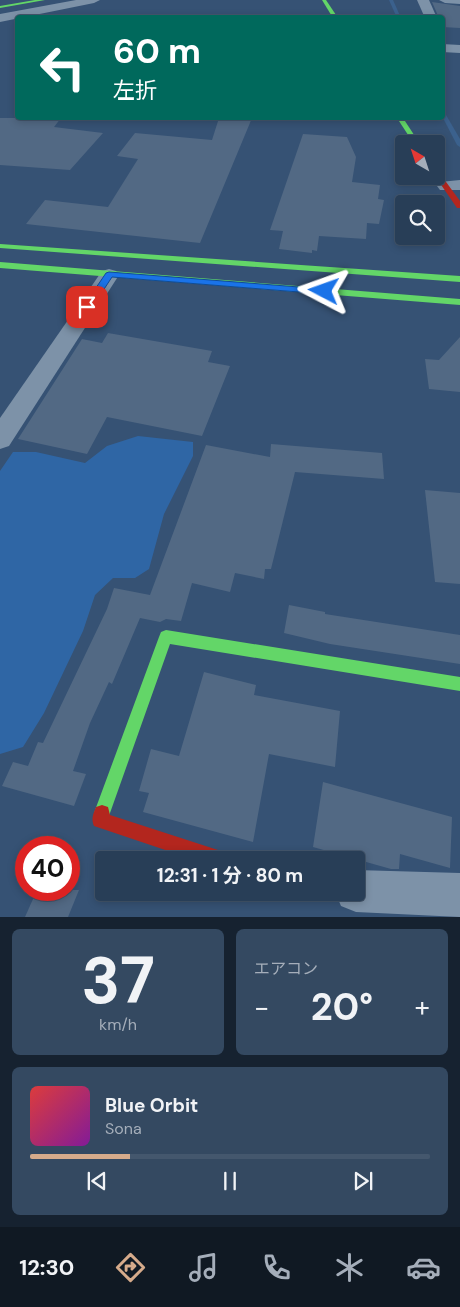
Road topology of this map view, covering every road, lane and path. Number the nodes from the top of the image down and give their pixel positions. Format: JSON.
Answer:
{"nodes":[{"id":1,"x":42,"y":0,"type":"edge"},
{"id":2,"x":94,"y":0,"type":"edge"},
{"id":3,"x":324,"y":0,"type":"edge"},
{"id":4,"x":423,"y":0,"type":"edge"},
{"id":5,"x":445,"y":0,"type":"edge"},
{"id":6,"x":23,"y":1,"type":"edge"},
{"id":7,"x":460,"y":1,"type":"edge"},
{"id":8,"x":0,"y":3,"type":"edge"},
{"id":9,"x":0,"y":8,"type":"edge"},
{"id":10,"x":15,"y":15,"type":"edge"},
{"id":11,"x":16,"y":15,"type":"edge"},
{"id":12,"x":334,"y":15,"type":"edge"},
{"id":13,"x":430,"y":15,"type":"edge"},
{"id":14,"x":0,"y":18,"type":"edge"},
{"id":15,"x":445,"y":46,"type":"edge"},
{"id":16,"x":460,"y":48,"type":"edge"},
{"id":17,"x":401,"y":120,"type":"edge"},
{"id":18,"x":411,"y":135,"type":"edge"},
{"id":19,"x":448,"y":181,"type":"edge"},
{"id":20,"x":460,"y":206,"type":"edge"},
{"id":21,"x":0,"y":246,"type":"edge"},
{"id":22,"x":0,"y":265,"type":"edge"},
{"id":23,"x":109,"y":274,"type":"junction"},
{"id":24,"x":460,"y":279,"type":"edge"},
{"id":25,"x":460,"y":302,"type":"edge"},
{"id":26,"x":0,"y":439,"type":"edge"},
{"id":27,"x":460,"y":684,"type":"edge"},
{"id":28,"x":194,"y":851,"type":"edge"},
{"id":29,"x":365,"y":891,"type":"edge"},
{"id":30,"x":460,"y":895,"type":"edge"}],
"edges":[{"from":1,"to":6,"type":"main road"},
{"from":2,"to":11,"type":"street"},
{"from":3,"to":12,"type":"main road"},
{"from":4,"to":13,"type":"street"},
{"from":5,"to":7,"type":"street"},
{"from":6,"to":8,"type":"main road"},
{"from":6,"to":9,"type":"main road"},
{"from":10,"to":14,"type":"street"},
{"from":15,"to":16,"type":"street"},
{"from":17,"to":18,"type":"main road"},
{"from":19,"to":20,"type":"main road"},
{"from":21,"to":24,"type":"main road"},
{"from":22,"to":23,"type":"main road"},
{"from":23,"to":25,"type":"main road"},
{"from":23,"to":26,"type":"street"},
{"from":27,"to":28,"type":"main road"},
{"from":29,"to":30,"type":"street"}]}
